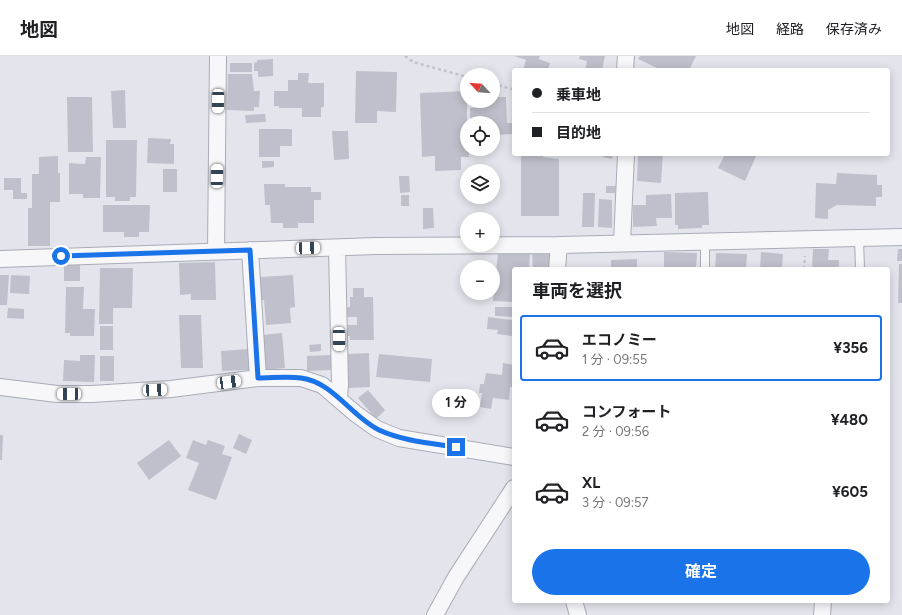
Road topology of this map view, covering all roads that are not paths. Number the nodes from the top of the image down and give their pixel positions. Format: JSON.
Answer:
{"nodes":[{"id":1,"x":218,"y":56,"type":"edge"},
{"id":2,"x":626,"y":56,"type":"edge"},
{"id":3,"x":625,"y":68,"type":"edge"},
{"id":4,"x":626,"y":156,"type":"edge"},
{"id":5,"x":902,"y":237,"type":"edge"},
{"id":6,"x":859,"y":238,"type":"junction"},
{"id":7,"x":705,"y":241,"type":"junction"},
{"id":8,"x":622,"y":243,"type":"junction"},
{"id":9,"x":559,"y":245,"type":"junction"},
{"id":10,"x":337,"y":248,"type":"junction"},
{"id":11,"x":250,"y":250,"type":"junction"},
{"id":12,"x":216,"y":251,"type":"junction"},
{"id":13,"x":0,"y":260,"type":"edge"},
{"id":14,"x":557,"y":267,"type":"edge"},
{"id":15,"x":705,"y":267,"type":"edge"},
{"id":16,"x":860,"y":267,"type":"edge"},
{"id":17,"x":258,"y":378,"type":"junction"},
{"id":18,"x":0,"y":387,"type":"edge"},
{"id":19,"x":339,"y":398,"type":"junction"},
{"id":20,"x":512,"y":456,"type":"edge"},
{"id":21,"x":512,"y":491,"type":"edge"},
{"id":22,"x":575,"y":603,"type":"edge"},
{"id":23,"x":823,"y":603,"type":"edge"},
{"id":24,"x":435,"y":615,"type":"edge"},
{"id":25,"x":578,"y":615,"type":"edge"},
{"id":26,"x":822,"y":615,"type":"edge"}],
"edges":[{"from":1,"to":12,"type":"street"},
{"from":2,"to":3,"type":"street"},
{"from":4,"to":8,"type":"street"},
{"from":5,"to":6,"type":"street"},
{"from":6,"to":7,"type":"street"},
{"from":6,"to":16,"type":"lane"},
{"from":7,"to":8,"type":"street"},
{"from":7,"to":15,"type":"lane"},
{"from":8,"to":9,"type":"street"},
{"from":9,"to":10,"type":"street"},
{"from":9,"to":14,"type":"street"},
{"from":10,"to":11,"type":"street"},
{"from":10,"to":19,"type":"street"},
{"from":11,"to":12,"type":"street"},
{"from":11,"to":17,"type":"street"},
{"from":12,"to":13,"type":"street"},
{"from":17,"to":18,"type":"street"},
{"from":17,"to":19,"type":"street"},
{"from":19,"to":20,"type":"street"},
{"from":21,"to":24,"type":"street"},
{"from":22,"to":25,"type":"street"},
{"from":23,"to":26,"type":"street"}]}
